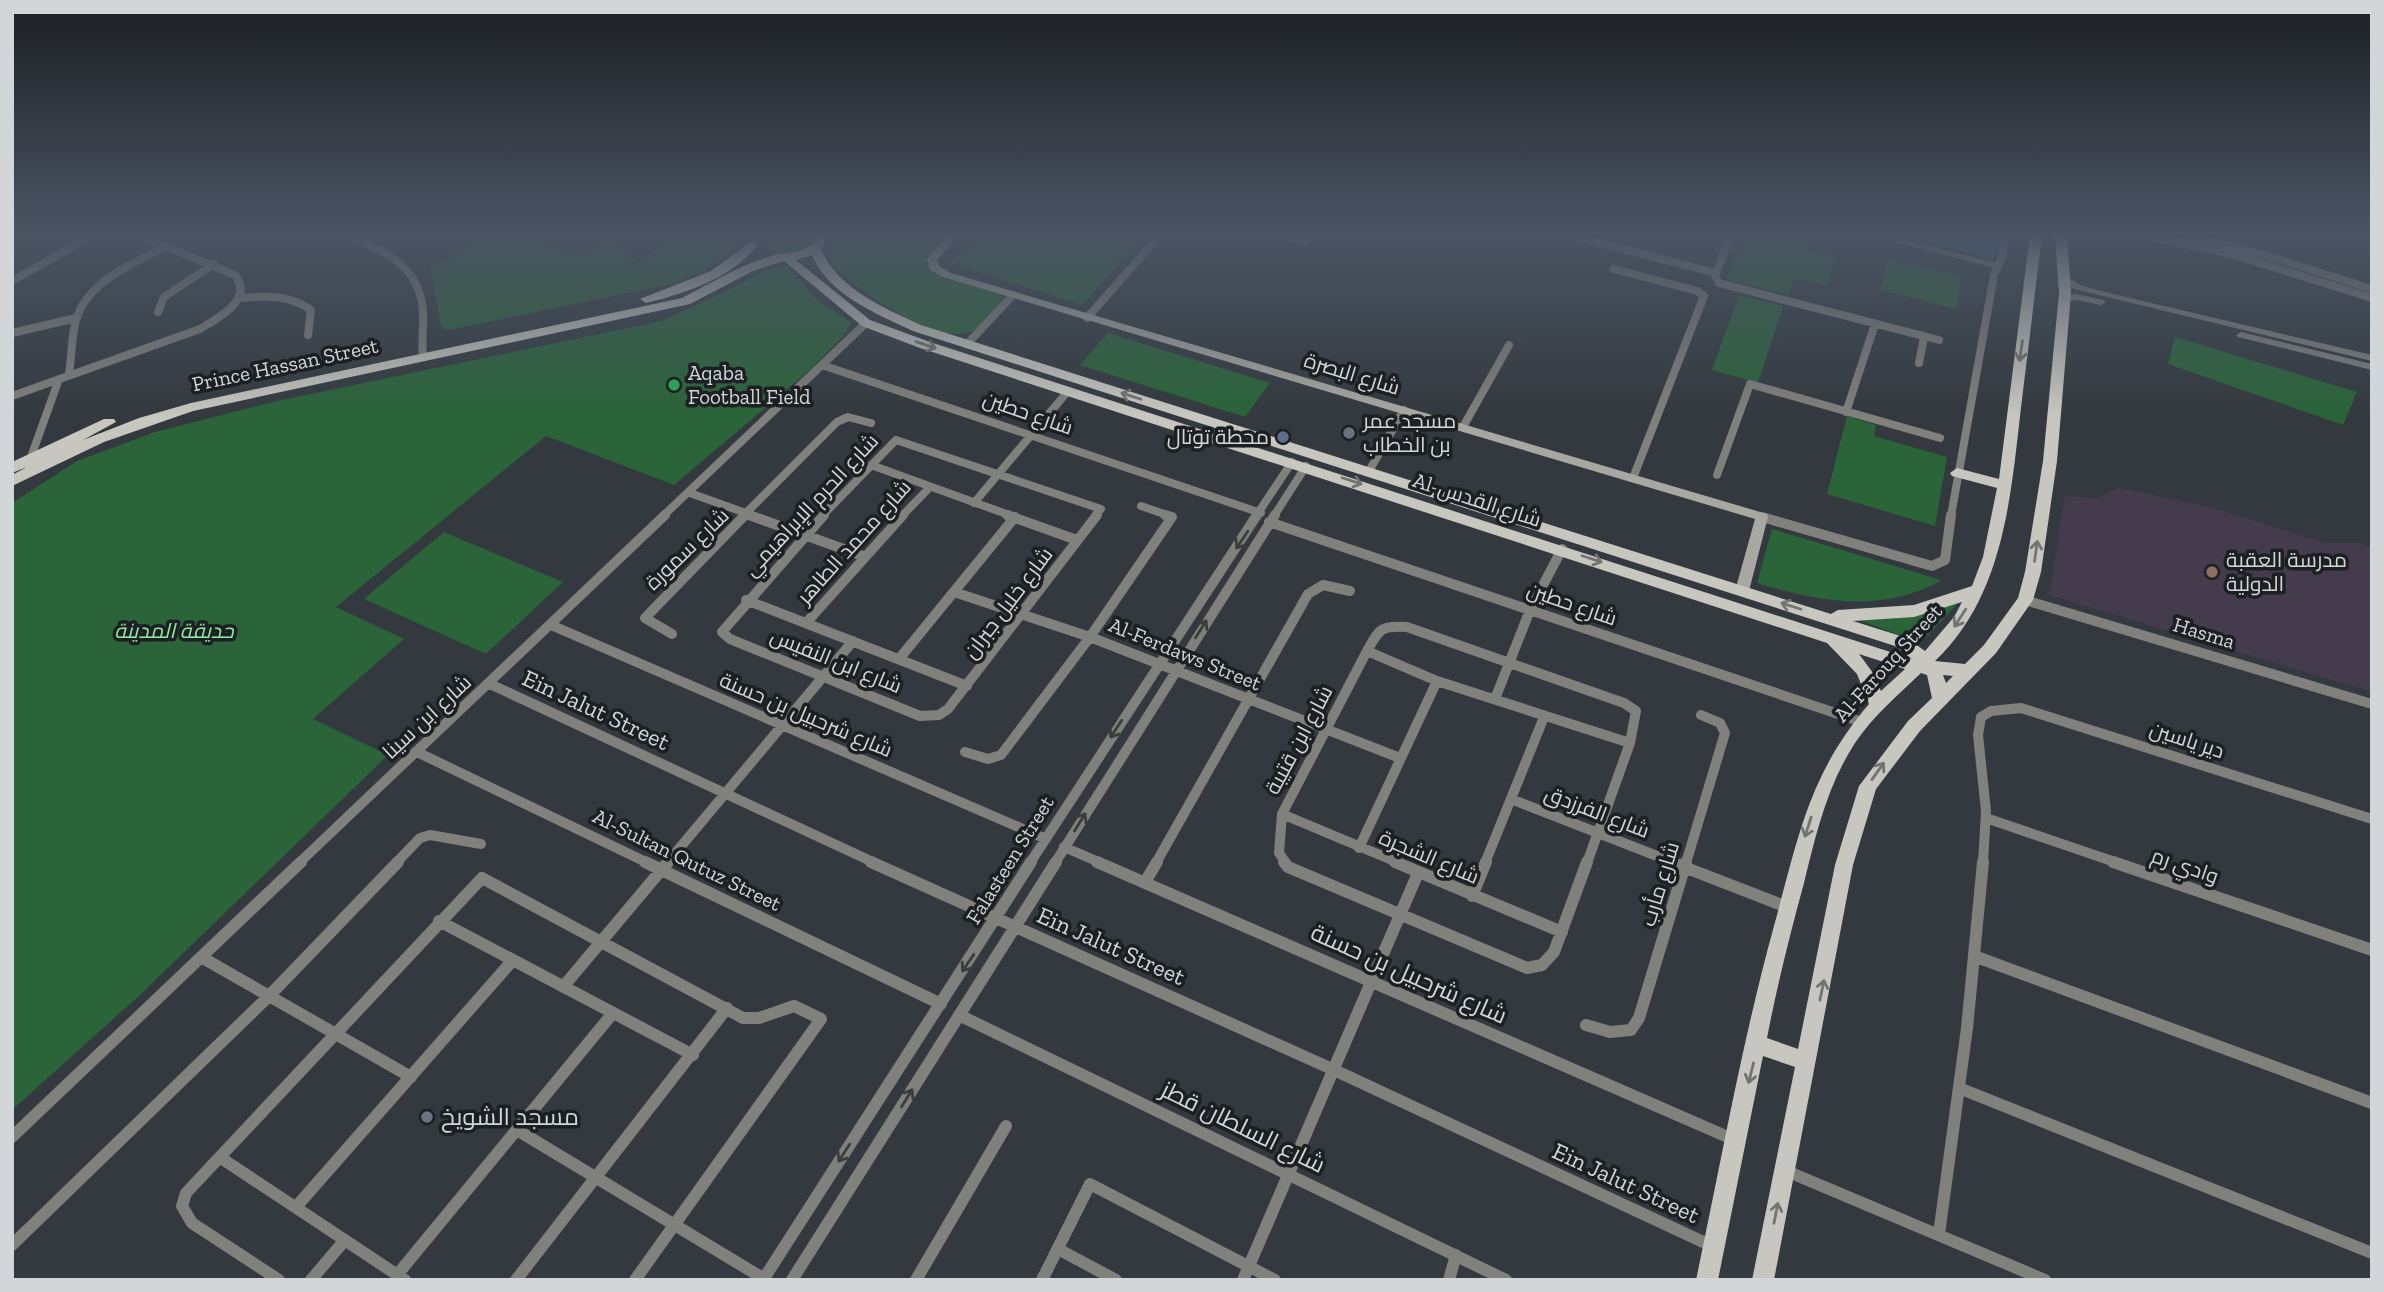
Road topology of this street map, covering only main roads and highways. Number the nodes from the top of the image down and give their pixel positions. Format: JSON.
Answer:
{"nodes":[{"id":1,"x":660,"y":295,"type":"edge"},
{"id":2,"x":697,"y":295,"type":"edge"},
{"id":3,"x":830,"y":295,"type":"edge"},
{"id":4,"x":857,"y":295,"type":"edge"},
{"id":5,"x":1014,"y":295,"type":"edge"},
{"id":6,"x":2029,"y":295,"type":"edge"},
{"id":7,"x":2064,"y":295,"type":"edge"},
{"id":8,"x":422,"y":352,"type":"junction"},
{"id":9,"x":1157,"y":411,"type":"junction"},
{"id":10,"x":1180,"y":419,"type":"junction"},
{"id":11,"x":12,"y":468,"type":"edge"},
{"id":12,"x":1957,"y":473,"type":"road end"},
{"id":13,"x":12,"y":481,"type":"edge"},
{"id":14,"x":2005,"y":485,"type":"junction"},
{"id":15,"x":1422,"y":496,"type":"junction"},
{"id":16,"x":1455,"y":498,"type":"junction"},
{"id":17,"x":1443,"y":511,"type":"junction"},
{"id":18,"x":1742,"y":591,"type":"junction"},
{"id":19,"x":1976,"y":592,"type":"junction"},
{"id":20,"x":1818,"y":623,"type":"junction"},
{"id":21,"x":1926,"y":665,"type":"junction"},
{"id":22,"x":1969,"y":671,"type":"junction"},
{"id":23,"x":1940,"y":700,"type":"junction"},
{"id":24,"x":1877,"y":705,"type":"junction"},
{"id":25,"x":1758,"y":1045,"type":"junction"},
{"id":26,"x":1807,"y":1062,"type":"junction"},
{"id":27,"x":1707,"y":1280,"type":"edge"},
{"id":28,"x":1763,"y":1280,"type":"edge"}],
"edges":[{"from":1,"to":8,"type":"main road","name":"Prince Hassan Street"},
{"from":2,"to":8,"type":"main road","name":"Prince Hassan Street"},
{"from":3,"to":9,"type":"main road","name":"Al-شارع القدس","one_way":true},
{"from":9,"to":4,"type":"main road","name":"Al-شارع القدس","one_way":true},
{"from":5,"to":18,"type":"main road","name":"شارع البصرة"},
{"from":6,"to":14,"type":"main road","name":"Al-Farouq Street","one_way":true},
{"from":22,"to":7,"type":"main road","one_way":true},
{"from":8,"to":11,"type":"main road","name":"Prince Hassan Street"},
{"from":8,"to":13,"type":"main road","name":"Prince Hassan Street"},
{"from":9,"to":10,"type":"main road","name":"Al-شارع القدس"},
{"from":10,"to":15,"type":"main road","name":"Al-شارع القدس","one_way":true},
{"from":10,"to":15,"type":"main road","name":"Al-شارع القدس"},
{"from":12,"to":14,"type":"main road"},
{"from":14,"to":19,"type":"main road","name":"Al-Farouq Street"},
{"from":15,"to":16,"type":"main road","name":"Al-شارع القدس"},
{"from":15,"to":17,"type":"main road","name":"Al-شارع القدس"},
{"from":16,"to":17,"type":"main road"},
{"from":16,"to":18,"type":"main road","name":"Al-شارع القدس"},
{"from":17,"to":20,"type":"main road","name":"Al-شارع القدس","one_way":true},
{"from":20,"to":18,"type":"main road","name":"Al-شارع القدس","one_way":true},
{"from":19,"to":20,"type":"main road"},
{"from":19,"to":21,"type":"main road","name":"Al-Farouq Street","one_way":true},
{"from":20,"to":21,"type":"main road","name":"Al-شارع القدس"},
{"from":20,"to":24,"type":"main road"},
{"from":21,"to":22,"type":"main road","name":"Al-شارع القدس"},
{"from":21,"to":23,"type":"main road"},
{"from":21,"to":24,"type":"main road","name":"Al-Farouq Street"},
{"from":22,"to":23,"type":"main road"},
{"from":26,"to":23,"type":"main road","one_way":true},
{"from":24,"to":25,"type":"main road","name":"Al-Farouq Street","one_way":true},
{"from":25,"to":26,"type":"main road"},
{"from":25,"to":27,"type":"main road","name":"Al-Farouq Street","one_way":true},
{"from":28,"to":26,"type":"main road","one_way":true}]}
